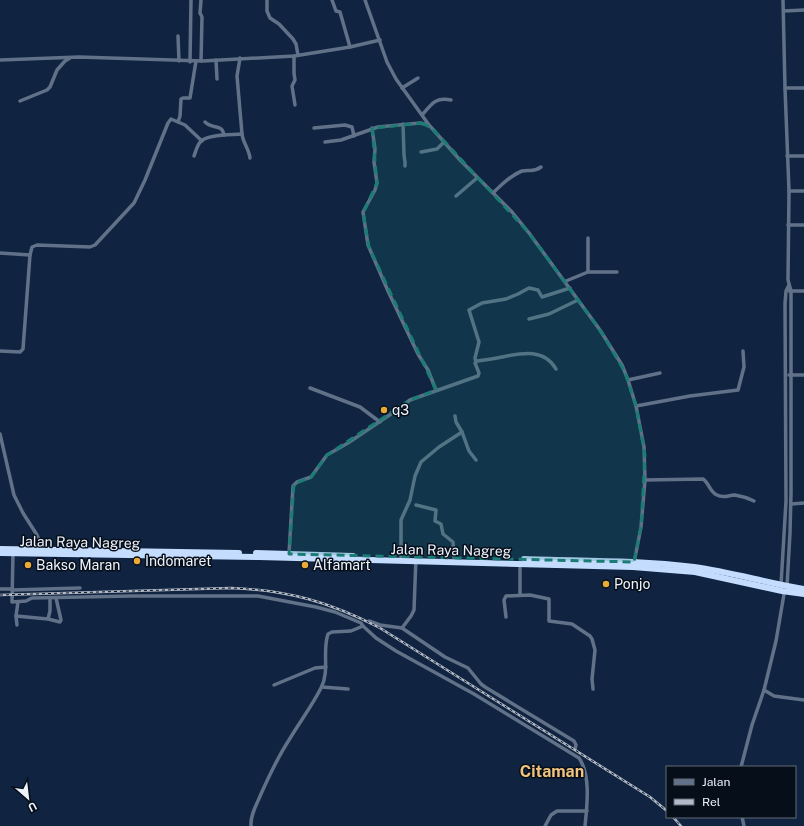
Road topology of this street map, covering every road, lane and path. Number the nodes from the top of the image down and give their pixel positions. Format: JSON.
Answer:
{"nodes":[{"id":1,"x":191,"y":0,"type":"edge"},
{"id":2,"x":201,"y":0,"type":"edge"},
{"id":3,"x":267,"y":0,"type":"edge"},
{"id":4,"x":332,"y":0,"type":"edge"},
{"id":5,"x":365,"y":0,"type":"edge"},
{"id":6,"x":783,"y":0,"type":"edge"},
{"id":7,"x":804,"y":10,"type":"edge"},
{"id":8,"x":784,"y":11,"type":"junction"},
{"id":9,"x":178,"y":36,"type":"dead end"},
{"id":10,"x":380,"y":40,"type":"junction"},
{"id":11,"x":350,"y":47,"type":"junction"},
{"id":12,"x":296,"y":55,"type":"junction"},
{"id":13,"x":71,"y":57,"type":"junction"},
{"id":14,"x":240,"y":58,"type":"junction"},
{"id":15,"x":0,"y":60,"type":"edge"},
{"id":16,"x":216,"y":60,"type":"junction"},
{"id":17,"x":179,"y":61,"type":"junction"},
{"id":18,"x":196,"y":61,"type":"junction"},
{"id":19,"x":201,"y":61,"type":"junction"},
{"id":20,"x":190,"y":62,"type":"junction"},
{"id":21,"x":217,"y":78,"type":"dead end"},
{"id":22,"x":418,"y":78,"type":"dead end"},
{"id":23,"x":402,"y":88,"type":"junction"},
{"id":24,"x":785,"y":88,"type":"junction"},
{"id":25,"x":804,"y":88,"type":"edge"},
{"id":26,"x":451,"y":100,"type":"dead end"},
{"id":27,"x":20,"y":101,"type":"dead end"},
{"id":28,"x":295,"y":105,"type":"dead end"},
{"id":29,"x":422,"y":114,"type":"junction"},
{"id":30,"x":178,"y":122,"type":"junction"},
{"id":31,"x":205,"y":122,"type":"dead end"},
{"id":32,"x":403,"y":124,"type":"junction"},
{"id":33,"x":429,"y":125,"type":"junction"},
{"id":34,"x":314,"y":128,"type":"dead end"},
{"id":35,"x":372,"y":128,"type":"junction"},
{"id":36,"x":242,"y":134,"type":"junction"},
{"id":37,"x":224,"y":135,"type":"junction"},
{"id":38,"x":354,"y":136,"type":"junction"},
{"id":39,"x":202,"y":141,"type":"junction"},
{"id":40,"x":325,"y":142,"type":"dead end"},
{"id":41,"x":444,"y":142,"type":"junction"},
{"id":42,"x":421,"y":152,"type":"dead end"},
{"id":43,"x":194,"y":156,"type":"dead end"},
{"id":44,"x":787,"y":156,"type":"junction"},
{"id":45,"x":804,"y":156,"type":"edge"},
{"id":46,"x":250,"y":158,"type":"dead end"},
{"id":47,"x":405,"y":166,"type":"dead end"},
{"id":48,"x":541,"y":167,"type":"dead end"},
{"id":49,"x":477,"y":178,"type":"junction"},
{"id":50,"x":789,"y":191,"type":"junction"},
{"id":51,"x":804,"y":191,"type":"edge"},
{"id":52,"x":493,"y":193,"type":"junction"},
{"id":53,"x":456,"y":196,"type":"dead end"},
{"id":54,"x":788,"y":225,"type":"junction"},
{"id":55,"x":804,"y":225,"type":"edge"},
{"id":56,"x":588,"y":238,"type":"dead end"},
{"id":57,"x":0,"y":253,"type":"edge"},
{"id":58,"x":30,"y":255,"type":"junction"},
{"id":59,"x":588,"y":272,"type":"junction"},
{"id":60,"x":617,"y":272,"type":"dead end"},
{"id":61,"x":566,"y":281,"type":"junction"},
{"id":62,"x":570,"y":288,"type":"junction"},
{"id":63,"x":788,"y":291,"type":"junction"},
{"id":64,"x":804,"y":291,"type":"edge"},
{"id":65,"x":578,"y":300,"type":"junction"},
{"id":66,"x":529,"y":319,"type":"dead end"},
{"id":67,"x":0,"y":351,"type":"edge"},
{"id":68,"x":743,"y":351,"type":"dead end"},
{"id":69,"x":476,"y":362,"type":"junction"},
{"id":70,"x":556,"y":369,"type":"dead end"},
{"id":71,"x":660,"y":373,"type":"dead end"},
{"id":72,"x":804,"y":374,"type":"edge"},
{"id":73,"x":786,"y":375,"type":"junction"},
{"id":74,"x":790,"y":375,"type":"junction"},
{"id":75,"x":628,"y":380,"type":"junction"},
{"id":76,"x":310,"y":388,"type":"dead end"},
{"id":77,"x":436,"y":390,"type":"junction"},
{"id":78,"x":636,"y":406,"type":"junction"},
{"id":79,"x":455,"y":416,"type":"dead end"},
{"id":80,"x":380,"y":422,"type":"junction"},
{"id":81,"x":462,"y":432,"type":"junction"},
{"id":82,"x":0,"y":434,"type":"edge"},
{"id":83,"x":476,"y":460,"type":"dead end"},
{"id":84,"x":645,"y":480,"type":"junction"},
{"id":85,"x":754,"y":500,"type":"dead end"},
{"id":86,"x":804,"y":503,"type":"edge"},
{"id":87,"x":791,"y":504,"type":"junction"},
{"id":88,"x":416,"y":506,"type":"dead end"},
{"id":89,"x":785,"y":512,"type":"junction"},
{"id":90,"x":791,"y":512,"type":"junction"},
{"id":91,"x":0,"y":549,"type":"edge"},
{"id":92,"x":43,"y":549,"type":"junction"},
{"id":93,"x":0,"y":553,"type":"edge"},
{"id":94,"x":13,"y":553,"type":"junction"},
{"id":95,"x":288,"y":556,"type":"junction"},
{"id":96,"x":401,"y":557,"type":"junction"},
{"id":97,"x":454,"y":558,"type":"junction"},
{"id":98,"x":416,"y":559,"type":"junction"},
{"id":99,"x":520,"y":563,"type":"junction"},
{"id":100,"x":634,"y":565,"type":"junction"},
{"id":101,"x":80,"y":588,"type":"dead end"},
{"id":102,"x":0,"y":589,"type":"edge"},
{"id":103,"x":12,"y":589,"type":"junction"},
{"id":104,"x":804,"y":589,"type":"edge"},
{"id":105,"x":784,"y":590,"type":"junction"},
{"id":106,"x":520,"y":594,"type":"junction"},
{"id":107,"x":804,"y":594,"type":"edge"},
{"id":108,"x":50,"y":598,"type":"junction"},
{"id":109,"x":56,"y":598,"type":"junction"},
{"id":110,"x":18,"y":602,"type":"junction"},
{"id":111,"x":16,"y":616,"type":"junction"},
{"id":112,"x":506,"y":617,"type":"dead end"},
{"id":113,"x":48,"y":619,"type":"junction"},
{"id":114,"x":369,"y":621,"type":"dead end"},
{"id":115,"x":17,"y":625,"type":"dead end"},
{"id":116,"x":363,"y":626,"type":"junction"},
{"id":117,"x":402,"y":628,"type":"junction"},
{"id":118,"x":326,"y":667,"type":"junction"},
{"id":119,"x":274,"y":685,"type":"dead end"},
{"id":120,"x":322,"y":687,"type":"junction"},
{"id":121,"x":348,"y":689,"type":"dead end"},
{"id":122,"x":593,"y":689,"type":"dead end"},
{"id":123,"x":764,"y":690,"type":"junction"},
{"id":124,"x":804,"y":700,"type":"edge"},
{"id":125,"x":574,"y":753,"type":"junction"},
{"id":126,"x":740,"y":766,"type":"edge"},
{"id":127,"x":587,"y":809,"type":"junction"},
{"id":128,"x":251,"y":826,"type":"edge"},
{"id":129,"x":545,"y":826,"type":"edge"},
{"id":130,"x":585,"y":826,"type":"edge"}],
"edges":[{"from":1,"to":20,"type":"street"},
{"from":2,"to":19,"type":"street"},
{"from":3,"to":12,"type":"street"},
{"from":4,"to":11,"type":"street"},
{"from":5,"to":10,"type":"street"},
{"from":6,"to":8,"type":"street"},
{"from":7,"to":8,"type":"street"},
{"from":8,"to":24,"type":"street"},
{"from":9,"to":17,"type":"street"},
{"from":10,"to":11,"type":"street"},
{"from":10,"to":23,"type":"street"},
{"from":11,"to":12,"type":"street"},
{"from":12,"to":14,"type":"street"},
{"from":12,"to":28,"type":"street"},
{"from":13,"to":15,"type":"street"},
{"from":13,"to":17,"type":"street"},
{"from":13,"to":27,"type":"street"},
{"from":14,"to":16,"type":"street"},
{"from":14,"to":36,"type":"street"},
{"from":16,"to":19,"type":"street"},
{"from":16,"to":21,"type":"street"},
{"from":17,"to":20,"type":"street"},
{"from":18,"to":19,"type":"street"},
{"from":18,"to":20,"type":"street"},
{"from":18,"to":30,"type":"street"},
{"from":22,"to":23,"type":"street"},
{"from":23,"to":29,"type":"street"},
{"from":24,"to":25,"type":"street"},
{"from":24,"to":44,"type":"street"},
{"from":26,"to":29,"type":"street"},
{"from":29,"to":33,"type":"street"},
{"from":30,"to":39,"type":"street"},
{"from":30,"to":58,"type":"street"},
{"from":31,"to":37,"type":"street"},
{"from":32,"to":33,"type":"street"},
{"from":32,"to":35,"type":"street"},
{"from":32,"to":47,"type":"street"},
{"from":33,"to":41,"type":"street"},
{"from":34,"to":38,"type":"street"},
{"from":35,"to":38,"type":"street"},
{"from":35,"to":77,"type":"street"},
{"from":36,"to":37,"type":"street"},
{"from":36,"to":46,"type":"street"},
{"from":37,"to":39,"type":"street"},
{"from":38,"to":40,"type":"street"},
{"from":39,"to":43,"type":"street"},
{"from":41,"to":42,"type":"street"},
{"from":41,"to":49,"type":"street"},
{"from":44,"to":45,"type":"street"},
{"from":44,"to":50,"type":"street"},
{"from":48,"to":52,"type":"street"},
{"from":49,"to":52,"type":"street"},
{"from":49,"to":53,"type":"street"},
{"from":50,"to":51,"type":"street"},
{"from":50,"to":54,"type":"street"},
{"from":52,"to":61,"type":"street"},
{"from":54,"to":55,"type":"street"},
{"from":54,"to":63,"type":"street"},
{"from":56,"to":59,"type":"street"},
{"from":57,"to":58,"type":"street"},
{"from":58,"to":67,"type":"street"},
{"from":59,"to":60,"type":"street"},
{"from":59,"to":61,"type":"street"},
{"from":61,"to":62,"type":"street"},
{"from":62,"to":65,"type":"street"},
{"from":62,"to":69,"type":"street"},
{"from":63,"to":64,"type":"street"},
{"from":63,"to":73,"type":"street"},
{"from":63,"to":74,"type":"street"},
{"from":65,"to":66,"type":"street"},
{"from":65,"to":75,"type":"street"},
{"from":68,"to":78,"type":"street"},
{"from":69,"to":70,"type":"street"},
{"from":69,"to":77,"type":"street"},
{"from":71,"to":75,"type":"street"},
{"from":72,"to":74,"type":"street"},
{"from":73,"to":74,"type":"street"},
{"from":73,"to":89,"type":"street"},
{"from":74,"to":87,"type":"street"},
{"from":75,"to":78,"type":"street"},
{"from":76,"to":80,"type":"street"},
{"from":77,"to":80,"type":"street"},
{"from":78,"to":84,"type":"street"},
{"from":79,"to":81,"type":"street"},
{"from":80,"to":95,"type":"street"},
{"from":81,"to":83,"type":"street"},
{"from":81,"to":96,"type":"street"},
{"from":82,"to":92,"type":"street"},
{"from":84,"to":85,"type":"street"},
{"from":84,"to":100,"type":"street"},
{"from":86,"to":87,"type":"street"},
{"from":87,"to":90,"type":"street"},
{"from":88,"to":97,"type":"street"},
{"from":89,"to":90,"type":"street"},
{"from":89,"to":105,"type":"street"},
{"from":90,"to":105,"type":"street"},
{"from":91,"to":92,"type":"highway","name":"Jalan Raya Nagreg"},
{"from":92,"to":95,"type":"highway","name":"Jalan Raya Nagreg"},
{"from":93,"to":94,"type":"highway","name":"Jalan Raya Nagreg"},
{"from":94,"to":95,"type":"highway","name":"Jalan Raya Nagreg"},
{"from":94,"to":103,"type":"street"},
{"from":95,"to":96,"type":"highway","name":"Jalan Raya Nagreg"},
{"from":95,"to":98,"type":"highway","name":"Jalan Raya Nagreg"},
{"from":96,"to":98,"type":"highway","name":"Jalan Raya Nagreg"},
{"from":97,"to":98,"type":"highway","name":"Jalan Raya Nagreg"},
{"from":97,"to":100,"type":"highway","name":"Jalan Raya Nagreg"},
{"from":98,"to":99,"type":"highway","name":"Jalan Raya Nagreg"},
{"from":98,"to":117,"type":"street"},
{"from":99,"to":100,"type":"highway","name":"Jalan Raya Nagreg"},
{"from":99,"to":106,"type":"street"},
{"from":100,"to":105,"type":"highway","name":"Jalan Raya Nagreg"},
{"from":101,"to":103,"type":"street"},
{"from":102,"to":103,"type":"street"},
{"from":103,"to":110,"type":"street"},
{"from":104,"to":105,"type":"highway","name":"Jalan Raya Nagreg"},
{"from":105,"to":107,"type":"highway","name":"Jalan Raya Nagreg"},
{"from":105,"to":123,"type":"street"},
{"from":106,"to":112,"type":"street"},
{"from":106,"to":122,"type":"street"},
{"from":108,"to":109,"type":"street"},
{"from":108,"to":110,"type":"street"},
{"from":108,"to":113,"type":"street"},
{"from":109,"to":113,"type":"street"},
{"from":109,"to":116,"type":"street"},
{"from":110,"to":111,"type":"street"},
{"from":111,"to":113,"type":"street"},
{"from":111,"to":115,"type":"street"},
{"from":114,"to":117,"type":"street"},
{"from":116,"to":118,"type":"street"},
{"from":116,"to":125,"type":"street"},
{"from":117,"to":125,"type":"street"},
{"from":118,"to":119,"type":"street"},
{"from":118,"to":120,"type":"street"},
{"from":120,"to":121,"type":"street"},
{"from":120,"to":128,"type":"street"},
{"from":123,"to":124,"type":"street"},
{"from":123,"to":126,"type":"street"},
{"from":125,"to":127,"type":"street"},
{"from":127,"to":129,"type":"street"},
{"from":127,"to":130,"type":"street"}]}
